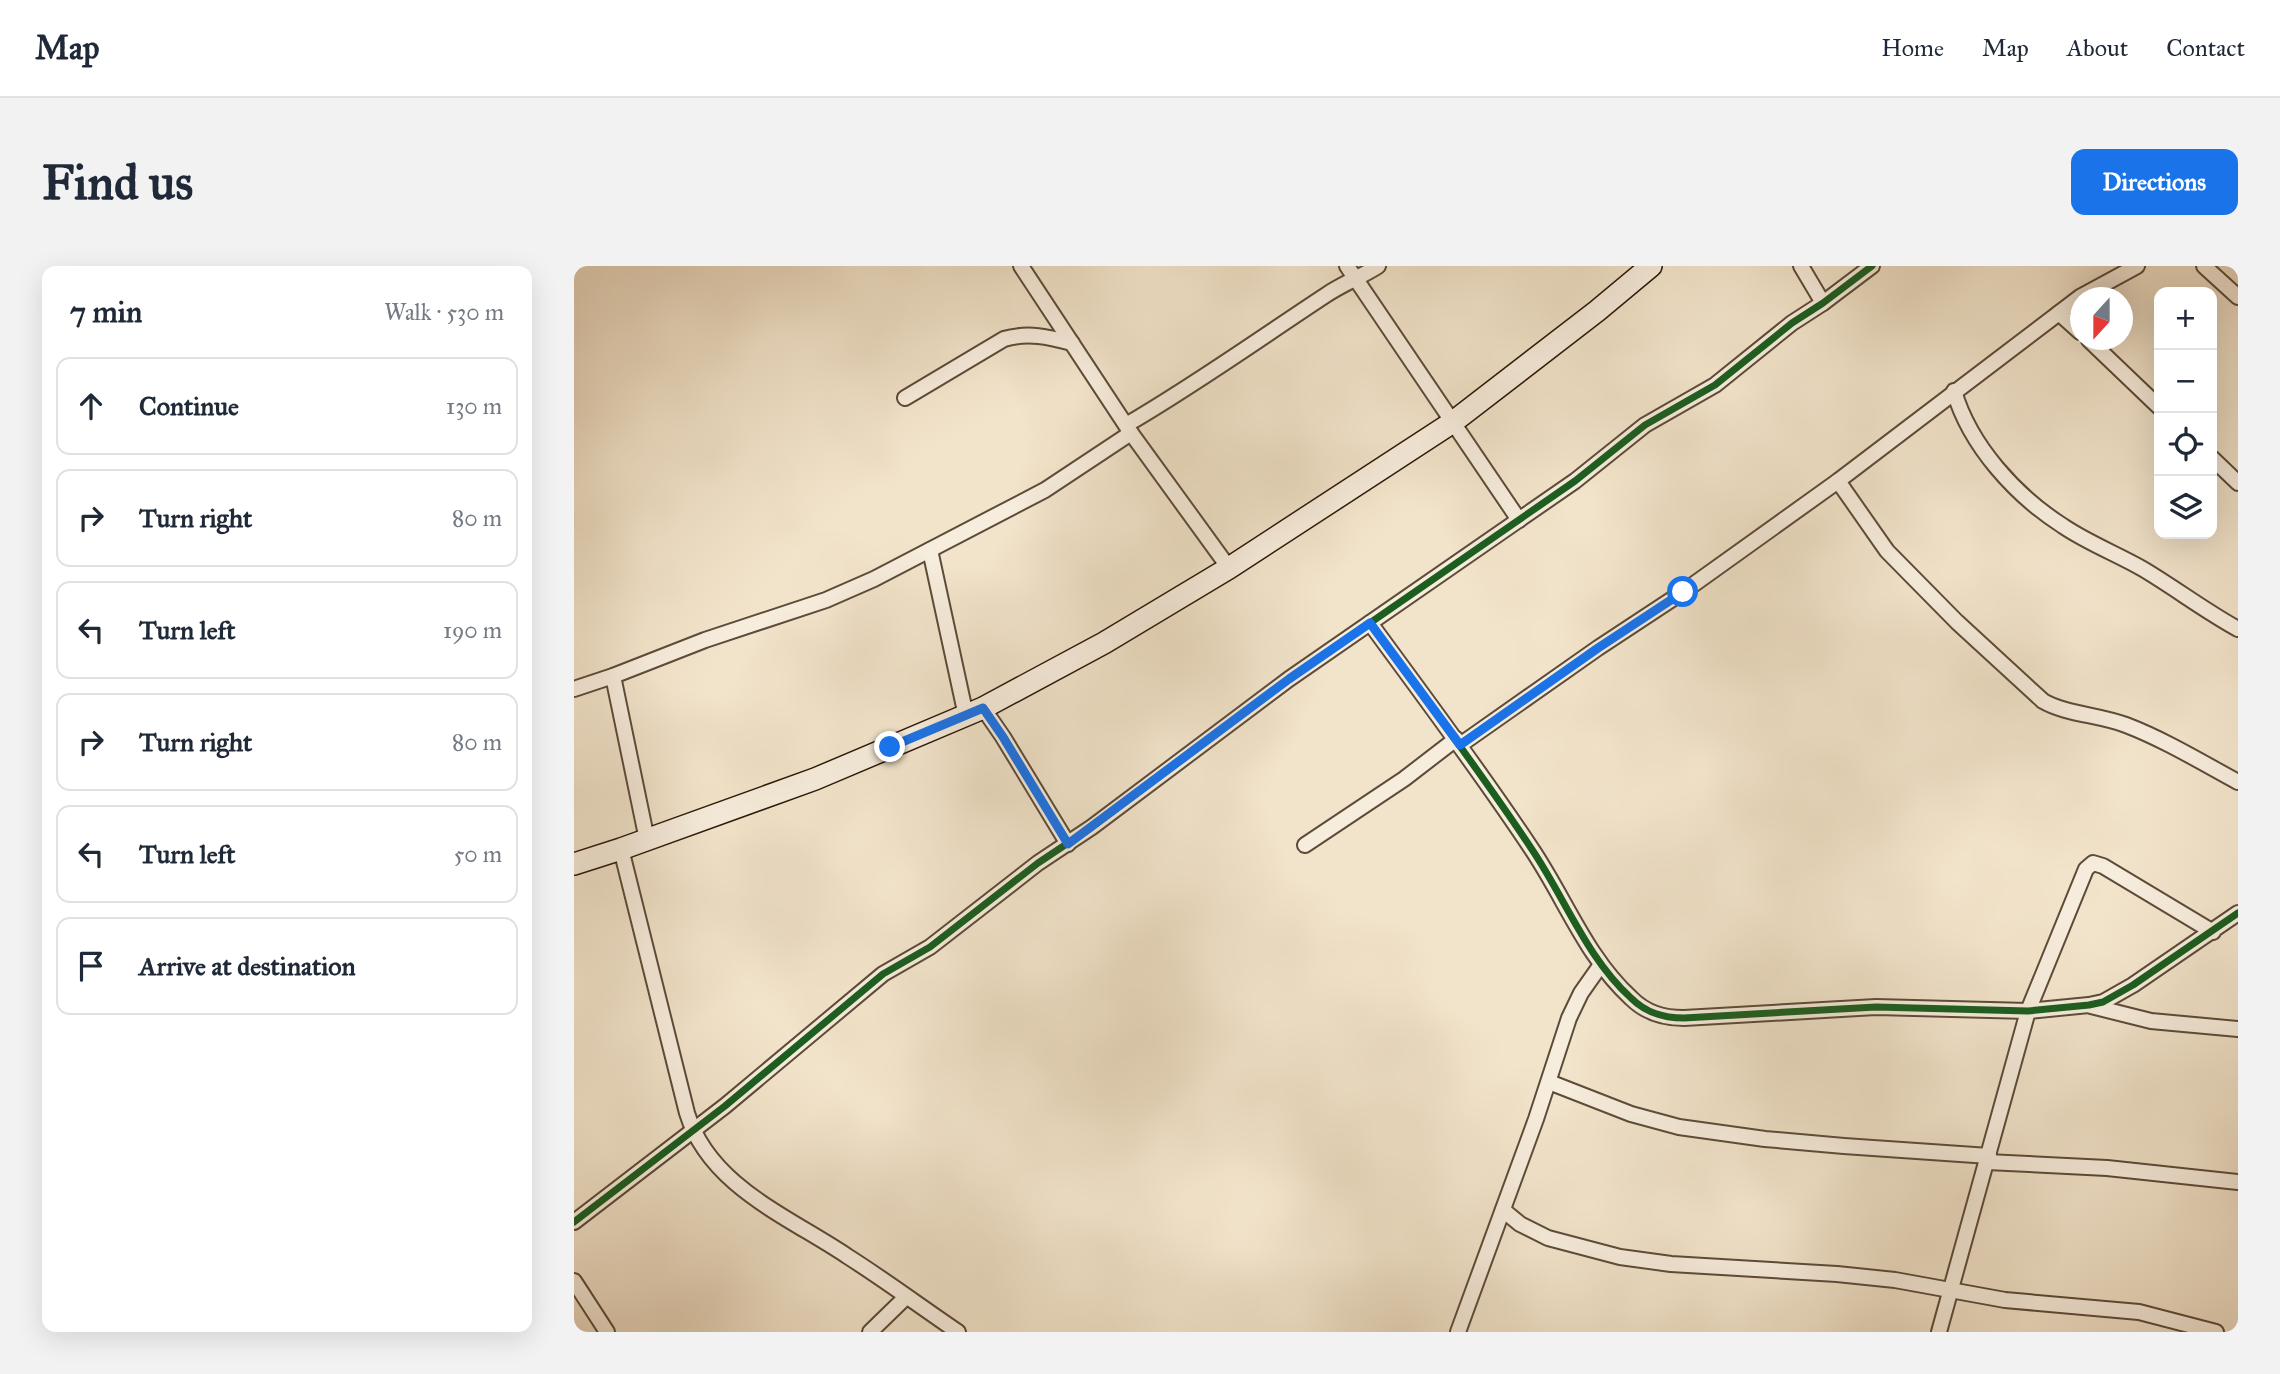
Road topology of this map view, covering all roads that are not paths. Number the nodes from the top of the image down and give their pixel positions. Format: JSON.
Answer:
{"nodes":[{"id":1,"x":1021,"y":266,"type":"edge"},
{"id":2,"x":1347,"y":266,"type":"edge"},
{"id":3,"x":1378,"y":266,"type":"edge"},
{"id":4,"x":1651,"y":266,"type":"edge"},
{"id":5,"x":1801,"y":266,"type":"edge"},
{"id":6,"x":1872,"y":266,"type":"edge"},
{"id":7,"x":2137,"y":266,"type":"edge"},
{"id":8,"x":2204,"y":266,"type":"edge"},
{"id":9,"x":1357,"y":279,"type":"junction"},
{"id":10,"x":2238,"y":297,"type":"edge"},
{"id":11,"x":1823,"y":303,"type":"junction"},
{"id":12,"x":2059,"y":313,"type":"junction"},
{"id":13,"x":2070,"y":322,"type":"edge"},
{"id":14,"x":1072,"y":343,"type":"junction"},
{"id":15,"x":2099,"y":350,"type":"edge"},
{"id":16,"x":1954,"y":391,"type":"junction"},
{"id":17,"x":905,"y":398,"type":"dead end"},
{"id":18,"x":2154,"y":402,"type":"edge"},
{"id":19,"x":1453,"y":422,"type":"junction"},
{"id":20,"x":1128,"y":429,"type":"junction"},
{"id":21,"x":2217,"y":463,"type":"edge"},
{"id":22,"x":1838,"y":481,"type":"junction"},
{"id":23,"x":2238,"y":482,"type":"edge"},
{"id":24,"x":1520,"y":520,"type":"junction"},
{"id":25,"x":930,"y":550,"type":"junction"},
{"id":26,"x":1229,"y":568,"type":"junction"},
{"id":27,"x":1370,"y":623,"type":"junction"},
{"id":28,"x":2238,"y":629,"type":"edge"},
{"id":29,"x":613,"y":676,"type":"junction"},
{"id":30,"x":574,"y":689,"type":"edge"},
{"id":31,"x":974,"y":712,"type":"junction"},
{"id":32,"x":1458,"y":742,"type":"junction"},
{"id":33,"x":2238,"y":782,"type":"edge"},
{"id":34,"x":647,"y":840,"type":"junction"},
{"id":35,"x":1068,"y":844,"type":"junction"},
{"id":36,"x":1305,"y":845,"type":"dead end"},
{"id":37,"x":621,"y":849,"type":"junction"},
{"id":38,"x":574,"y":863,"type":"edge"},
{"id":39,"x":2238,"y":914,"type":"edge"},
{"id":40,"x":2213,"y":932,"type":"junction"},
{"id":41,"x":1600,"y":966,"type":"junction"},
{"id":42,"x":2089,"y":1005,"type":"junction"},
{"id":43,"x":2028,"y":1012,"type":"junction"},
{"id":44,"x":2238,"y":1029,"type":"edge"},
{"id":45,"x":1549,"y":1082,"type":"junction"},
{"id":46,"x":692,"y":1131,"type":"junction"},
{"id":47,"x":1988,"y":1159,"type":"junction"},
{"id":48,"x":2238,"y":1182,"type":"edge"},
{"id":49,"x":1503,"y":1210,"type":"junction"},
{"id":50,"x":574,"y":1222,"type":"edge"},
{"id":51,"x":574,"y":1281,"type":"edge"},
{"id":52,"x":1951,"y":1291,"type":"junction"},
{"id":53,"x":906,"y":1297,"type":"junction"},
{"id":54,"x":607,"y":1332,"type":"edge"},
{"id":55,"x":870,"y":1332,"type":"edge"},
{"id":56,"x":958,"y":1332,"type":"edge"},
{"id":57,"x":1458,"y":1332,"type":"edge"},
{"id":58,"x":1939,"y":1332,"type":"edge"},
{"id":59,"x":2216,"y":1332,"type":"edge"}],
"edges":[{"from":1,"to":14,"type":"street"},
{"from":2,"to":9,"type":"street"},
{"from":3,"to":9,"type":"street"},
{"from":4,"to":19,"type":"main road"},
{"from":5,"to":11,"type":"street"},
{"from":6,"to":11,"type":"street"},
{"from":7,"to":12,"type":"street"},
{"from":8,"to":10,"type":"street"},
{"from":9,"to":19,"type":"street"},
{"from":9,"to":20,"type":"street"},
{"from":11,"to":24,"type":"street"},
{"from":12,"to":13,"type":"street"},
{"from":12,"to":16,"type":"street"},
{"from":14,"to":17,"type":"street"},
{"from":14,"to":20,"type":"street"},
{"from":15,"to":18,"type":"street"},
{"from":16,"to":22,"type":"street"},
{"from":16,"to":28,"type":"street"},
{"from":19,"to":24,"type":"street"},
{"from":19,"to":26,"type":"main road"},
{"from":20,"to":25,"type":"street"},
{"from":20,"to":26,"type":"street"},
{"from":21,"to":23,"type":"street"},
{"from":22,"to":32,"type":"street"},
{"from":22,"to":33,"type":"street"},
{"from":24,"to":27,"type":"street"},
{"from":25,"to":29,"type":"street"},
{"from":25,"to":31,"type":"street"},
{"from":26,"to":31,"type":"main road"},
{"from":27,"to":32,"type":"street"},
{"from":27,"to":35,"type":"street"},
{"from":29,"to":30,"type":"street"},
{"from":29,"to":34,"type":"street"},
{"from":31,"to":34,"type":"main road"},
{"from":31,"to":35,"type":"street"},
{"from":32,"to":36,"type":"street"},
{"from":32,"to":41,"type":"street"},
{"from":34,"to":37,"type":"main road"},
{"from":35,"to":46,"type":"street"},
{"from":37,"to":38,"type":"main road"},
{"from":37,"to":46,"type":"street"},
{"from":39,"to":40,"type":"street"},
{"from":40,"to":42,"type":"street"},
{"from":40,"to":43,"type":"street"},
{"from":41,"to":43,"type":"street"},
{"from":41,"to":45,"type":"street"},
{"from":42,"to":43,"type":"street"},
{"from":42,"to":44,"type":"street"},
{"from":43,"to":47,"type":"street"},
{"from":45,"to":47,"type":"street"},
{"from":45,"to":49,"type":"street"},
{"from":46,"to":50,"type":"street"},
{"from":46,"to":53,"type":"street"},
{"from":47,"to":48,"type":"street"},
{"from":47,"to":52,"type":"street"},
{"from":49,"to":52,"type":"street"},
{"from":49,"to":57,"type":"street"},
{"from":51,"to":54,"type":"street"},
{"from":52,"to":58,"type":"street"},
{"from":52,"to":59,"type":"street"},
{"from":53,"to":55,"type":"street"},
{"from":53,"to":56,"type":"street"}]}
